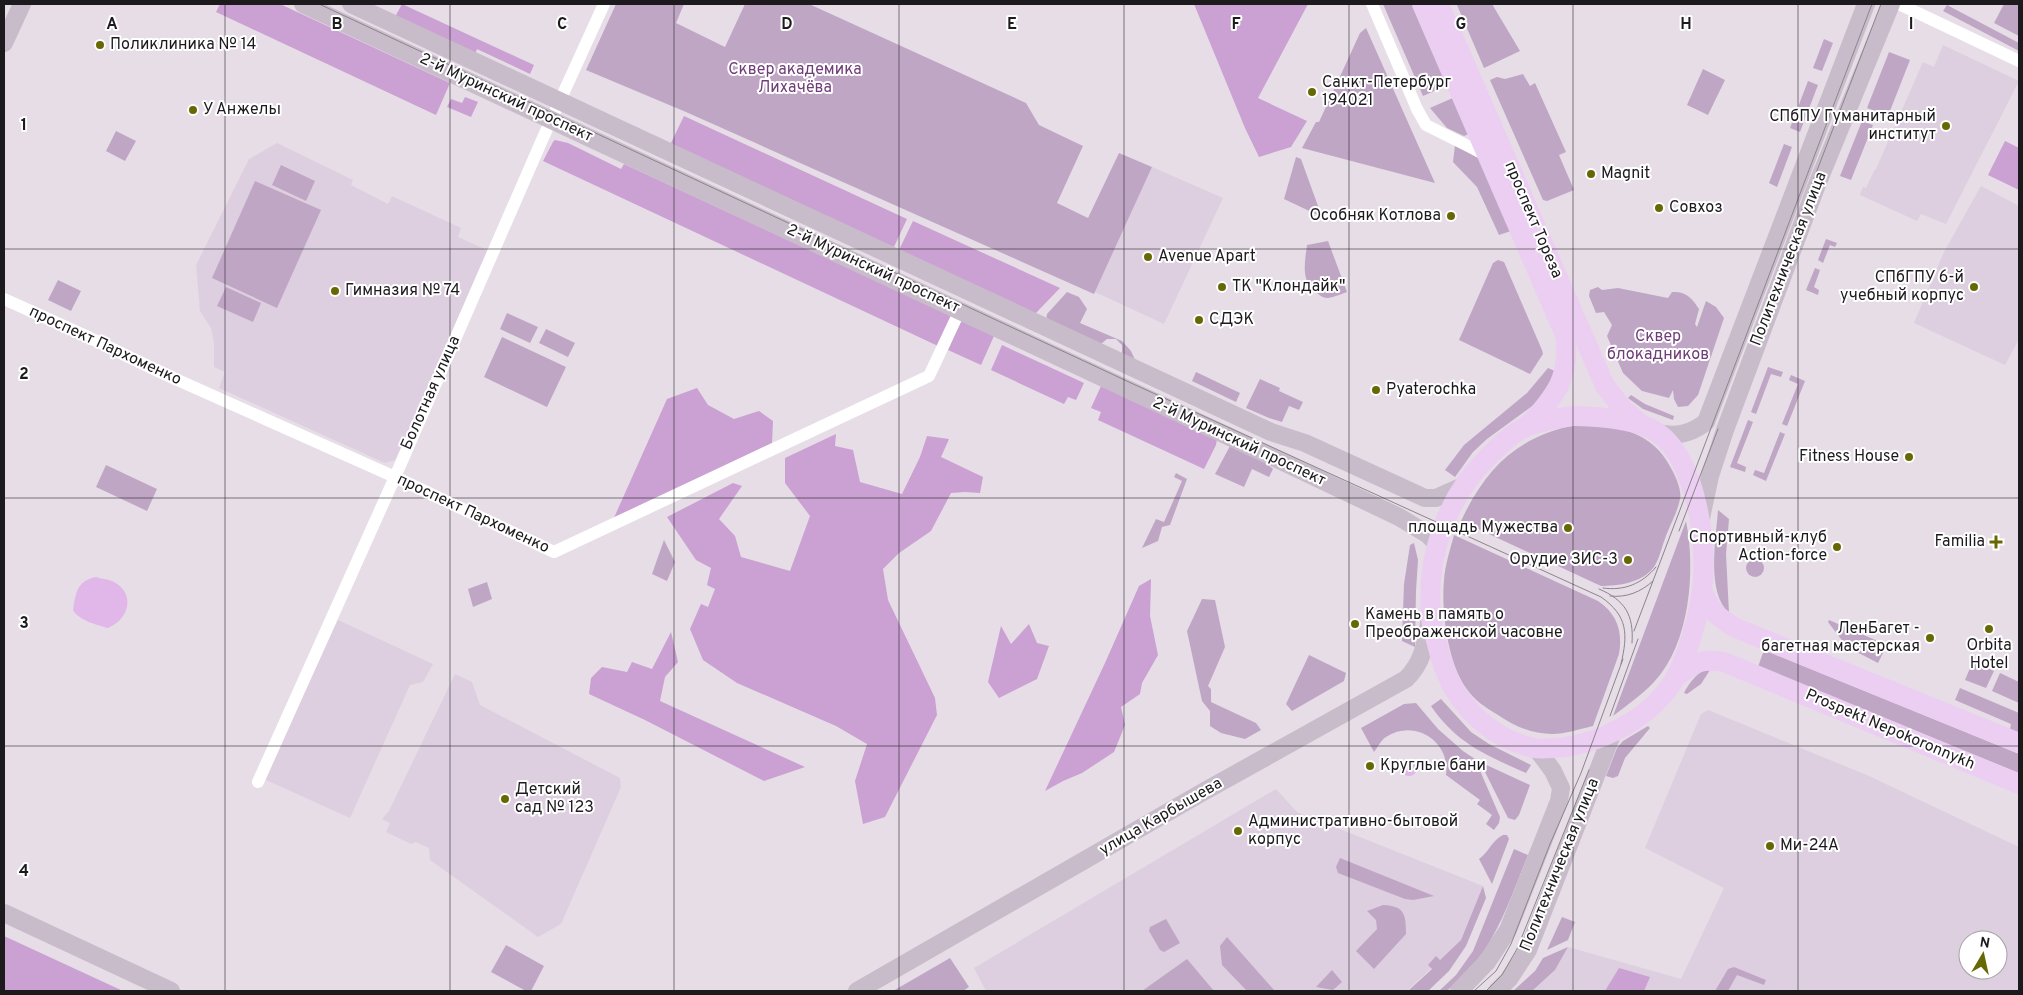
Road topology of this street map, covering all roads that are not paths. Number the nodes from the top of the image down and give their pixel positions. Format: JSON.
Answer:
{"nodes":[{"id":1,"x":22,"y":4,"type":"edge"},
{"id":2,"x":303,"y":4,"type":"edge"},
{"id":3,"x":351,"y":4,"type":"edge"},
{"id":4,"x":604,"y":4,"type":"edge"},
{"id":5,"x":1372,"y":4,"type":"edge"},
{"id":6,"x":1422,"y":4,"type":"edge"},
{"id":7,"x":1439,"y":4,"type":"edge"},
{"id":8,"x":1866,"y":4,"type":"edge"},
{"id":9,"x":1891,"y":4,"type":"edge"},
{"id":10,"x":1899,"y":4,"type":"edge"},
{"id":11,"x":4,"y":43,"type":"edge"},
{"id":12,"x":2019,"y":62,"type":"edge"},
{"id":13,"x":560,"y":100,"type":"junction"},
{"id":14,"x":552,"y":119,"type":"junction"},
{"id":15,"x":1488,"y":156,"type":"junction"},
{"id":16,"x":4,"y":298,"type":"edge"},
{"id":17,"x":960,"y":310,"type":"junction"},
{"id":18,"x":1524,"y":428,"type":"junction"},
{"id":19,"x":1650,"y":429,"type":"junction"},
{"id":20,"x":394,"y":477,"type":"junction"},
{"id":21,"x":1462,"y":486,"type":"junction"},
{"id":22,"x":1701,"y":518,"type":"junction"},
{"id":23,"x":1436,"y":544,"type":"junction"},
{"id":24,"x":1702,"y":590,"type":"junction"},
{"id":25,"x":1430,"y":617,"type":"junction"},
{"id":26,"x":1675,"y":678,"type":"junction"},
{"id":27,"x":1614,"y":732,"type":"junction"},
{"id":28,"x":2019,"y":743,"type":"edge"},
{"id":29,"x":1536,"y":748,"type":"junction"},
{"id":30,"x":258,"y":782,"type":"dead end"},
{"id":31,"x":2019,"y":784,"type":"edge"},
{"id":32,"x":4,"y":913,"type":"edge"},
{"id":33,"x":171,"y":991,"type":"edge"},
{"id":34,"x":857,"y":991,"type":"edge"},
{"id":35,"x":1459,"y":991,"type":"edge"},
{"id":36,"x":1497,"y":991,"type":"edge"}],
"edges":[{"from":1,"to":11,"type":"main road"},
{"from":2,"to":14,"type":"main road","name":"2-й Муринский проспект"},
{"from":3,"to":13,"type":"main road","name":"2-й Муринский проспект"},
{"from":4,"to":13,"type":"street","name":"Болотная улица"},
{"from":5,"to":15,"type":"street"},
{"from":6,"to":15,"type":"main road","name":"проспект Тореза"},
{"from":7,"to":19,"type":"main road","name":"проспект Тореза"},
{"from":8,"to":19,"type":"main road","name":"Политехническая улица"},
{"from":9,"to":22,"type":"main road","name":"Политехническая улица"},
{"from":10,"to":12,"type":"street"},
{"from":13,"to":14,"type":"street","name":"Болотная улица"},
{"from":13,"to":21,"type":"main road","name":"2-й Муринский проспект"},
{"from":14,"to":17,"type":"main road","name":"2-й Муринский проспект"},
{"from":14,"to":20,"type":"street","name":"Болотная улица"},
{"from":15,"to":18,"type":"main road","name":"проспект Тореза"},
{"from":16,"to":20,"type":"street","name":"проспект Пархоменко"},
{"from":17,"to":20,"type":"street","name":"проспект Пархоменко"},
{"from":17,"to":23,"type":"main road","name":"2-й Муринский проспект"},
{"from":18,"to":19,"type":"main road"},
{"from":18,"to":21,"type":"main road"},
{"from":19,"to":22,"type":"main road"},
{"from":20,"to":30,"type":"street","name":"Болотная улица"},
{"from":21,"to":23,"type":"main road"},
{"from":22,"to":24,"type":"main road"},
{"from":23,"to":25,"type":"main road"},
{"from":24,"to":26,"type":"main road"},
{"from":24,"to":28,"type":"main road"},
{"from":25,"to":29,"type":"main road"},
{"from":25,"to":34,"type":"main road","name":"улица Карбышева"},
{"from":26,"to":27,"type":"main road"},
{"from":26,"to":31,"type":"main road","name":"Prospekt Nepokoronnykh"},
{"from":27,"to":29,"type":"main road"},
{"from":27,"to":36,"type":"main road","name":"Политехническая улица"},
{"from":29,"to":35,"type":"main road","name":"Политехническая улица"},
{"from":32,"to":33,"type":"main road"}]}
